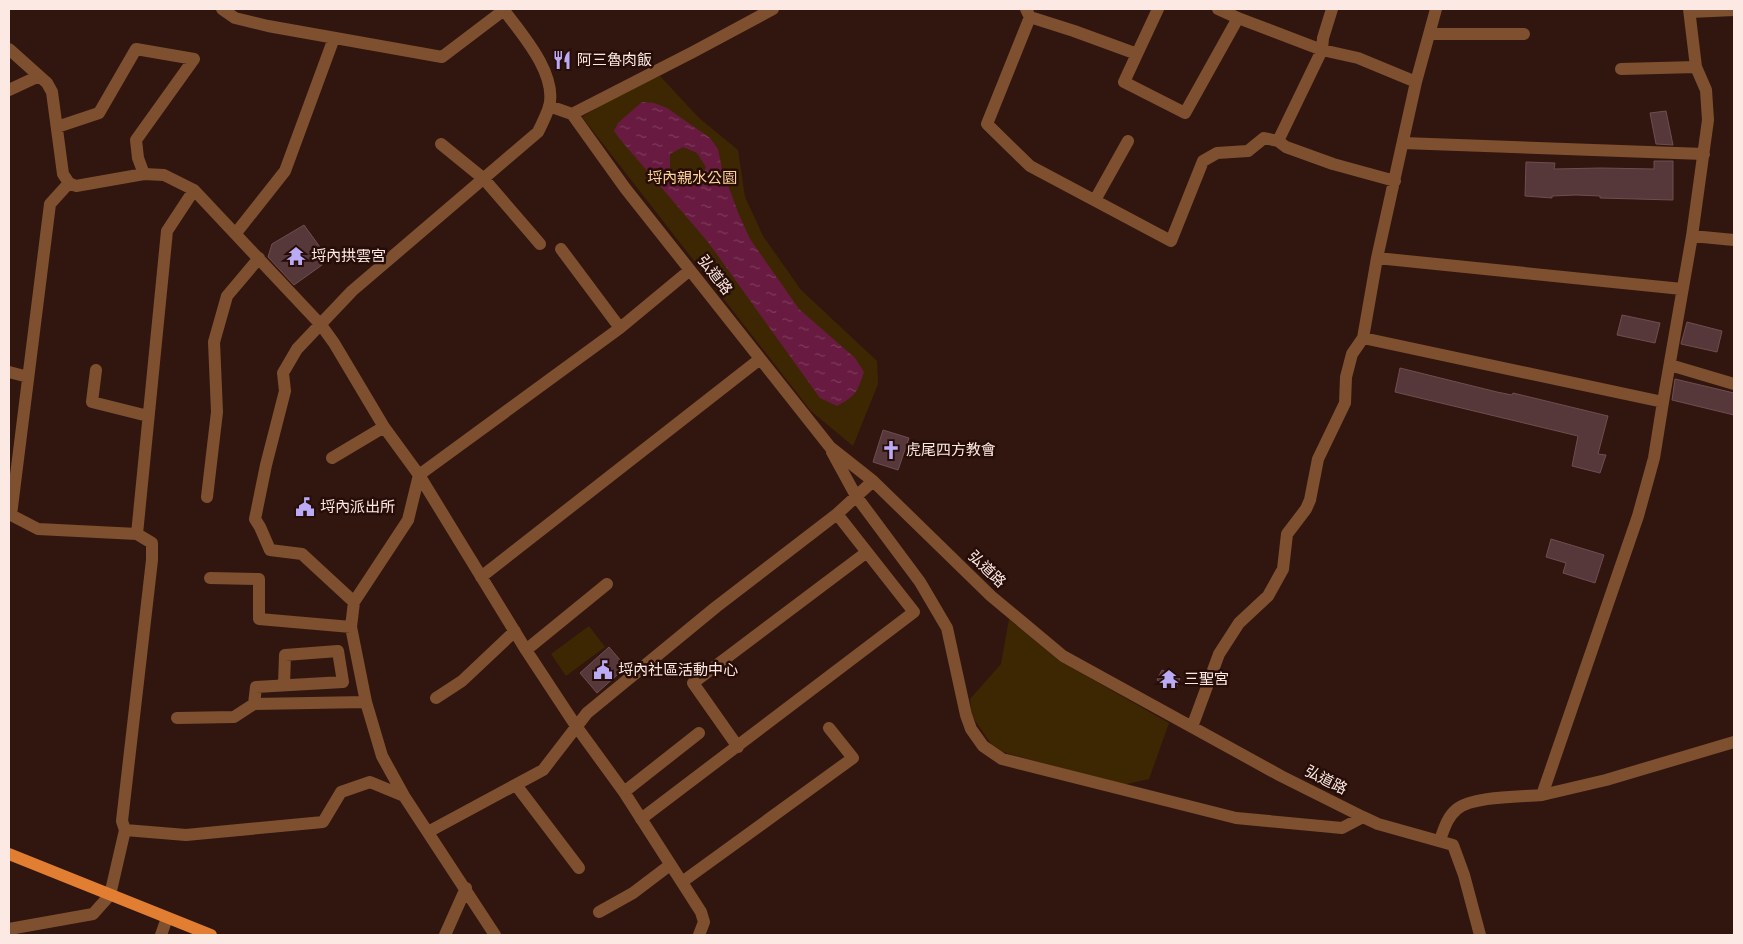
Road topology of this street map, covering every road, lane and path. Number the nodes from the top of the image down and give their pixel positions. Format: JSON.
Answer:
{"nodes":[{"id":1,"x":222,"y":9,"type":"edge"},
{"id":2,"x":503,"y":9,"type":"edge"},
{"id":3,"x":773,"y":9,"type":"edge"},
{"id":4,"x":1158,"y":9,"type":"edge"},
{"id":5,"x":1218,"y":9,"type":"edge"},
{"id":6,"x":1332,"y":9,"type":"edge"},
{"id":7,"x":1436,"y":9,"type":"edge"},
{"id":8,"x":1690,"y":10,"type":"edge"},
{"id":9,"x":1734,"y":10,"type":"edge"},
{"id":10,"x":1028,"y":13,"type":"edge"},
{"id":11,"x":1238,"y":18,"type":"junction"},
{"id":12,"x":1430,"y":34,"type":"junction"},
{"id":13,"x":1524,"y":34,"type":"dead end"},
{"id":14,"x":334,"y":38,"type":"junction"},
{"id":15,"x":9,"y":49,"type":"edge"},
{"id":16,"x":1322,"y":50,"type":"junction"},
{"id":17,"x":1137,"y":54,"type":"junction"},
{"id":18,"x":1696,"y":67,"type":"junction"},
{"id":19,"x":1621,"y":69,"type":"dead end"},
{"id":20,"x":39,"y":76,"type":"junction"},
{"id":21,"x":1416,"y":82,"type":"junction"},
{"id":22,"x":9,"y":90,"type":"edge"},
{"id":23,"x":549,"y":106,"type":"junction"},
{"id":24,"x":572,"y":114,"type":"junction"},
{"id":25,"x":57,"y":127,"type":"junction"},
{"id":26,"x":1128,"y":140,"type":"dead end"},
{"id":27,"x":1278,"y":142,"type":"junction"},
{"id":28,"x":1403,"y":143,"type":"junction"},
{"id":29,"x":441,"y":144,"type":"dead end"},
{"id":30,"x":1704,"y":154,"type":"junction"},
{"id":31,"x":144,"y":174,"type":"junction"},
{"id":32,"x":484,"y":179,"type":"junction"},
{"id":33,"x":1395,"y":181,"type":"junction"},
{"id":34,"x":69,"y":184,"type":"junction"},
{"id":35,"x":194,"y":190,"type":"junction"},
{"id":36,"x":1096,"y":200,"type":"junction"},
{"id":37,"x":236,"y":233,"type":"junction"},
{"id":38,"x":1692,"y":236,"type":"junction"},
{"id":39,"x":1734,"y":240,"type":"edge"},
{"id":40,"x":540,"y":244,"type":"dead end"},
{"id":41,"x":561,"y":249,"type":"dead end"},
{"id":42,"x":259,"y":258,"type":"junction"},
{"id":43,"x":1377,"y":258,"type":"junction"},
{"id":44,"x":690,"y":270,"type":"junction"},
{"id":45,"x":1682,"y":289,"type":"junction"},
{"id":46,"x":321,"y":325,"type":"junction"},
{"id":47,"x":620,"y":328,"type":"junction"},
{"id":48,"x":1363,"y":338,"type":"junction"},
{"id":49,"x":760,"y":359,"type":"junction"},
{"id":50,"x":1670,"y":366,"type":"junction"},
{"id":51,"x":96,"y":370,"type":"dead end"},
{"id":52,"x":9,"y":372,"type":"edge"},
{"id":53,"x":28,"y":377,"type":"junction"},
{"id":54,"x":1734,"y":384,"type":"edge"},
{"id":55,"x":1663,"y":402,"type":"junction"},
{"id":56,"x":148,"y":416,"type":"junction"},
{"id":57,"x":384,"y":427,"type":"junction"},
{"id":58,"x":830,"y":447,"type":"junction"},
{"id":59,"x":332,"y":458,"type":"dead end"},
{"id":60,"x":419,"y":475,"type":"junction"},
{"id":61,"x":873,"y":481,"type":"junction"},
{"id":62,"x":856,"y":496,"type":"junction"},
{"id":63,"x":207,"y":498,"type":"dead end"},
{"id":64,"x":837,"y":514,"type":"junction"},
{"id":65,"x":138,"y":534,"type":"junction"},
{"id":66,"x":867,"y":552,"type":"junction"},
{"id":67,"x":481,"y":577,"type":"junction"},
{"id":68,"x":210,"y":578,"type":"dead end"},
{"id":69,"x":607,"y":584,"type":"dead end"},
{"id":70,"x":354,"y":602,"type":"junction"},
{"id":71,"x":351,"y":627,"type":"junction"},
{"id":72,"x":515,"y":631,"type":"junction"},
{"id":73,"x":526,"y":650,"type":"junction"},
{"id":74,"x":284,"y":686,"type":"junction"},
{"id":75,"x":436,"y":698,"type":"dead end"},
{"id":76,"x":366,"y":702,"type":"junction"},
{"id":77,"x":254,"y":704,"type":"junction"},
{"id":78,"x":177,"y":718,"type":"dead end"},
{"id":79,"x":576,"y":726,"type":"junction"},
{"id":80,"x":1192,"y":727,"type":"junction"},
{"id":81,"x":829,"y":728,"type":"dead end"},
{"id":82,"x":699,"y":733,"type":"dead end"},
{"id":83,"x":1734,"y":742,"type":"edge"},
{"id":84,"x":738,"y":747,"type":"junction"},
{"id":85,"x":516,"y":785,"type":"junction"},
{"id":86,"x":624,"y":792,"type":"junction"},
{"id":87,"x":1542,"y":795,"type":"junction"},
{"id":88,"x":404,"y":796,"type":"junction"},
{"id":89,"x":1363,"y":818,"type":"junction"},
{"id":90,"x":641,"y":819,"type":"junction"},
{"id":91,"x":125,"y":830,"type":"junction"},
{"id":92,"x":428,"y":832,"type":"junction"},
{"id":93,"x":1440,"y":840,"type":"junction"},
{"id":94,"x":9,"y":854,"type":"edge"},
{"id":95,"x":670,"y":865,"type":"junction"},
{"id":96,"x":579,"y":868,"type":"dead end"},
{"id":97,"x":682,"y":882,"type":"junction"},
{"id":98,"x":466,"y":888,"type":"junction"},
{"id":99,"x":110,"y":895,"type":"junction"},
{"id":100,"x":599,"y":912,"type":"dead end"},
{"id":101,"x":167,"y":918,"type":"junction"},
{"id":102,"x":9,"y":929,"type":"edge"},
{"id":103,"x":161,"y":935,"type":"edge"},
{"id":104,"x":211,"y":935,"type":"edge"},
{"id":105,"x":445,"y":935,"type":"edge"},
{"id":106,"x":495,"y":935,"type":"edge"},
{"id":107,"x":698,"y":935,"type":"edge"},
{"id":108,"x":1480,"y":935,"type":"edge"}],
"edges":[{"from":1,"to":14,"type":"street"},
{"from":2,"to":14,"type":"street"},
{"from":2,"to":23,"type":"street"},
{"from":3,"to":24,"type":"street"},
{"from":4,"to":17,"type":"street"},
{"from":5,"to":11,"type":"street"},
{"from":6,"to":16,"type":"street"},
{"from":7,"to":12,"type":"street"},
{"from":8,"to":9,"type":"street"},
{"from":8,"to":18,"type":"street"},
{"from":10,"to":17,"type":"street"},
{"from":10,"to":36,"type":"street"},
{"from":11,"to":16,"type":"street"},
{"from":11,"to":17,"type":"street"},
{"from":12,"to":13,"type":"street"},
{"from":12,"to":21,"type":"street"},
{"from":14,"to":37,"type":"street"},
{"from":15,"to":20,"type":"street"},
{"from":16,"to":21,"type":"street"},
{"from":16,"to":27,"type":"street"},
{"from":18,"to":19,"type":"street"},
{"from":18,"to":30,"type":"street"},
{"from":20,"to":22,"type":"street"},
{"from":20,"to":25,"type":"street"},
{"from":21,"to":28,"type":"street"},
{"from":23,"to":24,"type":"street"},
{"from":23,"to":32,"type":"street"},
{"from":24,"to":44,"type":"street","name":"弘道路"},
{"from":25,"to":31,"type":"street"},
{"from":25,"to":34,"type":"street"},
{"from":26,"to":36,"type":"street"},
{"from":27,"to":33,"type":"street"},
{"from":27,"to":36,"type":"street"},
{"from":28,"to":30,"type":"street"},
{"from":28,"to":33,"type":"street"},
{"from":29,"to":32,"type":"street"},
{"from":30,"to":38,"type":"street"},
{"from":31,"to":34,"type":"street"},
{"from":31,"to":35,"type":"street"},
{"from":32,"to":40,"type":"street"},
{"from":32,"to":46,"type":"street"},
{"from":33,"to":43,"type":"street"},
{"from":34,"to":53,"type":"street"},
{"from":35,"to":37,"type":"street"},
{"from":35,"to":56,"type":"street"},
{"from":37,"to":42,"type":"street"},
{"from":38,"to":39,"type":"street"},
{"from":38,"to":45,"type":"street"},
{"from":41,"to":47,"type":"street"},
{"from":42,"to":46,"type":"street"},
{"from":42,"to":63,"type":"street"},
{"from":43,"to":45,"type":"street"},
{"from":43,"to":48,"type":"street"},
{"from":44,"to":47,"type":"street"},
{"from":44,"to":49,"type":"street","name":"弘道路"},
{"from":45,"to":50,"type":"street"},
{"from":46,"to":57,"type":"street"},
{"from":46,"to":70,"type":"street"},
{"from":47,"to":60,"type":"street"},
{"from":48,"to":55,"type":"street"},
{"from":48,"to":80,"type":"street"},
{"from":49,"to":58,"type":"street","name":"弘道路"},
{"from":49,"to":67,"type":"street"},
{"from":50,"to":54,"type":"street"},
{"from":50,"to":55,"type":"street"},
{"from":51,"to":56,"type":"street"},
{"from":52,"to":53,"type":"street"},
{"from":53,"to":65,"type":"street"},
{"from":55,"to":87,"type":"street"},
{"from":56,"to":65,"type":"street"},
{"from":57,"to":59,"type":"street"},
{"from":57,"to":60,"type":"street"},
{"from":58,"to":61,"type":"street","name":"弘道路"},
{"from":58,"to":62,"type":"street"},
{"from":60,"to":67,"type":"street"},
{"from":60,"to":70,"type":"street"},
{"from":61,"to":62,"type":"street"},
{"from":61,"to":80,"type":"street","name":"弘道路"},
{"from":62,"to":64,"type":"street"},
{"from":62,"to":89,"type":"street"},
{"from":64,"to":66,"type":"street"},
{"from":64,"to":79,"type":"street"},
{"from":65,"to":91,"type":"street"},
{"from":66,"to":84,"type":"street"},
{"from":66,"to":84,"type":"street"},
{"from":67,"to":72,"type":"street"},
{"from":68,"to":71,"type":"street"},
{"from":69,"to":73,"type":"street"},
{"from":70,"to":71,"type":"street"},
{"from":71,"to":76,"type":"street"},
{"from":72,"to":73,"type":"street"},
{"from":72,"to":75,"type":"street"},
{"from":73,"to":79,"type":"street"},
{"from":74,"to":74,"type":"street"},
{"from":74,"to":77,"type":"street"},
{"from":76,"to":77,"type":"street"},
{"from":76,"to":88,"type":"street"},
{"from":77,"to":78,"type":"street"},
{"from":79,"to":85,"type":"street"},
{"from":79,"to":86,"type":"street"},
{"from":80,"to":89,"type":"street","name":"弘道路"},
{"from":81,"to":97,"type":"street"},
{"from":82,"to":86,"type":"street"},
{"from":83,"to":87,"type":"street"},
{"from":84,"to":90,"type":"street"},
{"from":85,"to":92,"type":"street"},
{"from":85,"to":96,"type":"street"},
{"from":86,"to":90,"type":"street"},
{"from":87,"to":93,"type":"street"},
{"from":88,"to":91,"type":"street"},
{"from":88,"to":92,"type":"street"},
{"from":89,"to":93,"type":"street","name":"弘道路"},
{"from":90,"to":95,"type":"street"},
{"from":91,"to":99,"type":"street"},
{"from":92,"to":98,"type":"street"},
{"from":93,"to":108,"type":"street","name":"弘道路"},
{"from":94,"to":99,"type":"main road"},
{"from":95,"to":97,"type":"street"},
{"from":95,"to":100,"type":"street"},
{"from":97,"to":107,"type":"street"},
{"from":98,"to":105,"type":"street"},
{"from":98,"to":106,"type":"street"},
{"from":99,"to":101,"type":"main road"},
{"from":99,"to":102,"type":"street"},
{"from":101,"to":103,"type":"street"},
{"from":101,"to":104,"type":"main road"}]}
